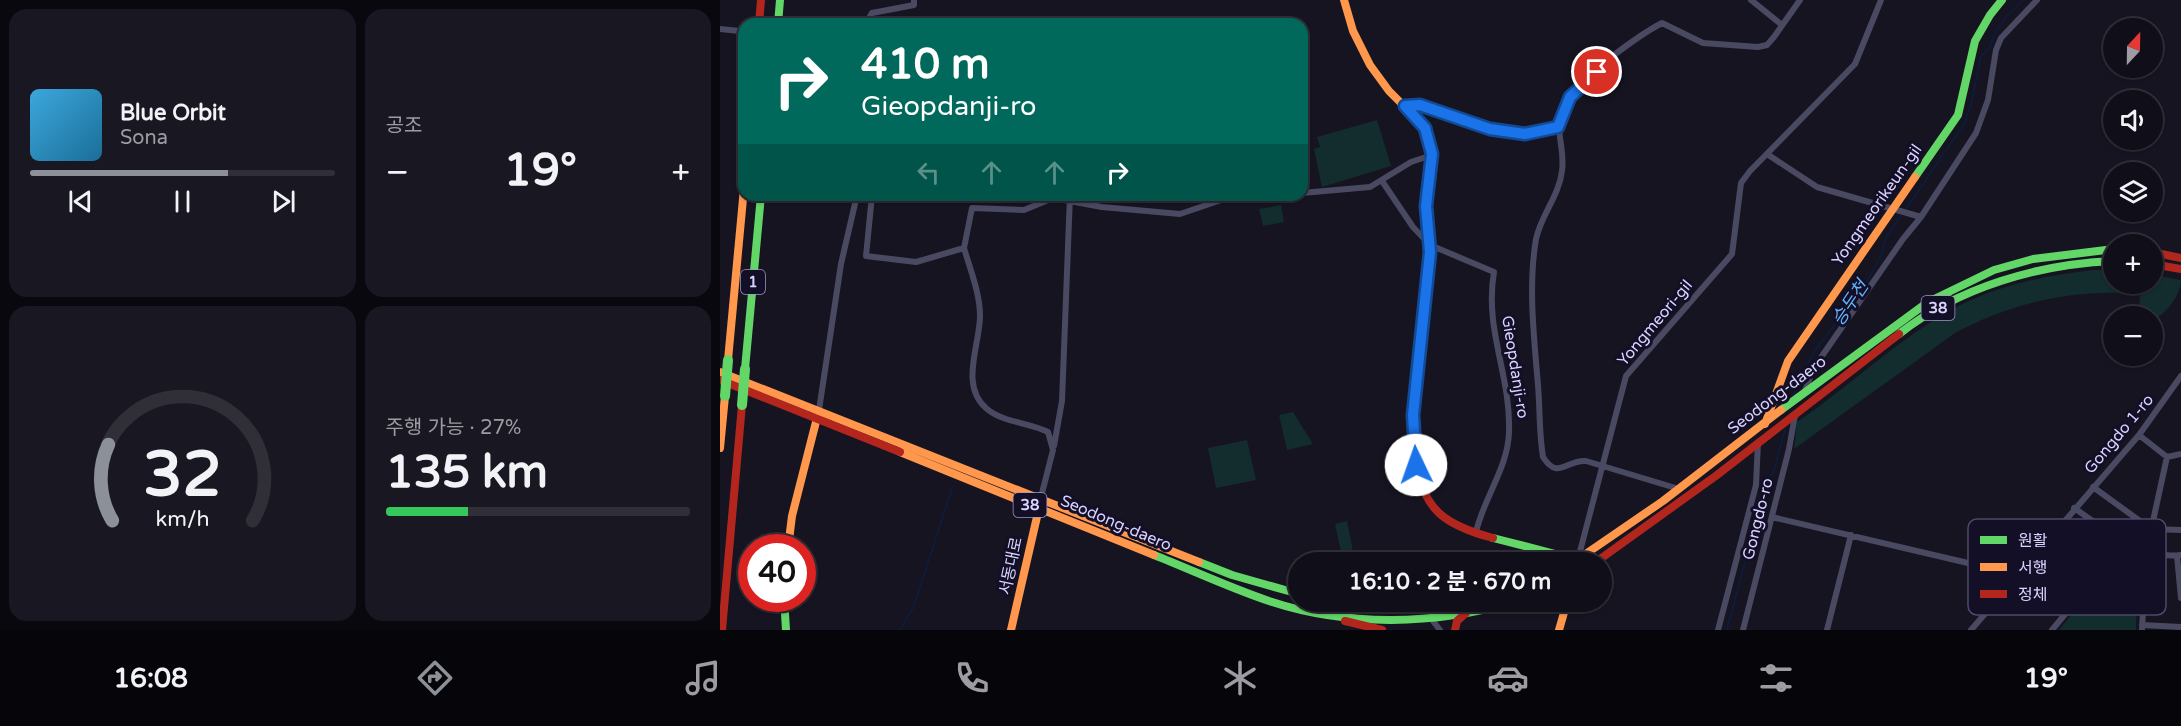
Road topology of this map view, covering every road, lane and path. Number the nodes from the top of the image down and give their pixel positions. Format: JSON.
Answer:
{"nodes":[{"id":1,"x":761,"y":0,"type":"edge"},
{"id":2,"x":780,"y":0,"type":"edge"},
{"id":3,"x":914,"y":0,"type":"edge"},
{"id":4,"x":1344,"y":0,"type":"edge"},
{"id":5,"x":1751,"y":0,"type":"edge"},
{"id":6,"x":1800,"y":0,"type":"edge"},
{"id":7,"x":1881,"y":0,"type":"edge"},
{"id":8,"x":2002,"y":0,"type":"edge"},
{"id":9,"x":2037,"y":0,"type":"edge"},
{"id":10,"x":872,"y":13,"type":"junction"},
{"id":11,"x":760,"y":18,"type":"edge"},
{"id":12,"x":778,"y":18,"type":"edge"},
{"id":13,"x":869,"y":18,"type":"edge"},
{"id":14,"x":871,"y":18,"type":"edge"},
{"id":15,"x":1782,"y":25,"type":"junction"},
{"id":16,"x":720,"y":29,"type":"edge"},
{"id":17,"x":738,"y":31,"type":"edge"},
{"id":18,"x":1405,"y":106,"type":"junction"},
{"id":19,"x":1558,"y":127,"type":"junction"},
{"id":20,"x":1432,"y":154,"type":"junction"},
{"id":21,"x":1767,"y":154,"type":"junction"},
{"id":22,"x":1382,"y":181,"type":"junction"},
{"id":23,"x":1308,"y":192,"type":"edge"},
{"id":24,"x":743,"y":201,"type":"edge"},
{"id":25,"x":760,"y":201,"type":"edge"},
{"id":26,"x":856,"y":201,"type":"edge"},
{"id":27,"x":871,"y":201,"type":"edge"},
{"id":28,"x":1046,"y":201,"type":"edge"},
{"id":29,"x":1070,"y":201,"type":"edge"},
{"id":30,"x":1081,"y":201,"type":"edge"},
{"id":31,"x":1218,"y":201,"type":"edge"},
{"id":32,"x":1896,"y":210,"type":"junction"},
{"id":33,"x":1919,"y":216,"type":"junction"},
{"id":34,"x":1430,"y":245,"type":"junction"},
{"id":35,"x":964,"y":248,"type":"junction"},
{"id":36,"x":2103,"y":250,"type":"edge"},
{"id":37,"x":2163,"y":258,"type":"edge"},
{"id":38,"x":2103,"y":262,"type":"edge"},
{"id":39,"x":2163,"y":265,"type":"edge"},
{"id":40,"x":2180,"y":266,"type":"edge"},
{"id":41,"x":724,"y":364,"type":"edge"},
{"id":42,"x":720,"y":372,"type":"edge"},
{"id":43,"x":2181,"y":376,"type":"edge"},
{"id":44,"x":740,"y":378,"type":"junction"},
{"id":45,"x":720,"y":381,"type":"edge"},
{"id":46,"x":2181,"y":383,"type":"edge"},
{"id":47,"x":2181,"y":388,"type":"edge"},
{"id":48,"x":2172,"y":392,"type":"junction"},
{"id":49,"x":1803,"y":393,"type":"junction"},
{"id":50,"x":725,"y":396,"type":"junction"},
{"id":51,"x":818,"y":415,"type":"junction"},
{"id":52,"x":1793,"y":416,"type":"junction"},
{"id":53,"x":1768,"y":422,"type":"junction"},
{"id":54,"x":720,"y":423,"type":"edge"},
{"id":55,"x":2139,"y":435,"type":"junction"},
{"id":56,"x":1762,"y":440,"type":"junction"},
{"id":57,"x":720,"y":448,"type":"edge"},
{"id":58,"x":1053,"y":450,"type":"junction"},
{"id":59,"x":2181,"y":454,"type":"edge"},
{"id":60,"x":2167,"y":457,"type":"junction"},
{"id":61,"x":1601,"y":465,"type":"junction"},
{"id":62,"x":2093,"y":486,"type":"junction"},
{"id":63,"x":1679,"y":489,"type":"junction"},
{"id":64,"x":1040,"y":503,"type":"junction"},
{"id":65,"x":2074,"y":507,"type":"junction"},
{"id":66,"x":1776,"y":518,"type":"dead end"},
{"id":67,"x":2064,"y":519,"type":"edge"},
{"id":68,"x":2091,"y":519,"type":"edge"},
{"id":69,"x":2138,"y":519,"type":"edge"},
{"id":70,"x":2153,"y":519,"type":"edge"},
{"id":71,"x":2166,"y":530,"type":"edge"},
{"id":72,"x":2181,"y":530,"type":"edge"},
{"id":73,"x":1476,"y":532,"type":"junction"},
{"id":74,"x":790,"y":534,"type":"edge"},
{"id":75,"x":1851,"y":535,"type":"junction"},
{"id":76,"x":1543,"y":552,"type":"edge"},
{"id":77,"x":1579,"y":552,"type":"edge"},
{"id":78,"x":1590,"y":552,"type":"edge"},
{"id":79,"x":1611,"y":552,"type":"edge"},
{"id":80,"x":2179,"y":555,"type":"edge"},
{"id":81,"x":1968,"y":563,"type":"edge"},
{"id":82,"x":1288,"y":591,"type":"edge"},
{"id":83,"x":2181,"y":598,"type":"edge"},
{"id":84,"x":785,"y":612,"type":"edge"},
{"id":85,"x":1431,"y":612,"type":"joint"},
{"id":86,"x":1467,"y":612,"type":"edge"},
{"id":87,"x":1564,"y":612,"type":"edge"},
{"id":88,"x":1326,"y":614,"type":"junction"},
{"id":89,"x":1984,"y":615,"type":"edge"},
{"id":90,"x":2064,"y":615,"type":"edge"},
{"id":91,"x":2181,"y":627,"type":"edge"},
{"id":92,"x":2142,"y":628,"type":"edge"},
{"id":93,"x":722,"y":630,"type":"edge"},
{"id":94,"x":786,"y":630,"type":"edge"},
{"id":95,"x":1011,"y":630,"type":"edge"},
{"id":96,"x":1382,"y":630,"type":"edge"},
{"id":97,"x":1440,"y":630,"type":"edge"},
{"id":98,"x":1455,"y":630,"type":"edge"},
{"id":99,"x":1559,"y":630,"type":"edge"},
{"id":100,"x":1718,"y":630,"type":"edge"},
{"id":101,"x":1743,"y":630,"type":"edge"},
{"id":102,"x":1827,"y":630,"type":"edge"},
{"id":103,"x":1972,"y":630,"type":"edge"},
{"id":104,"x":2052,"y":630,"type":"edge"}],
"edges":[{"from":1,"to":11,"type":"main road"},
{"from":2,"to":12,"type":"main road"},
{"from":3,"to":10,"type":"street"},
{"from":4,"to":18,"type":"main road"},
{"from":5,"to":15,"type":"street"},
{"from":6,"to":15,"type":"street"},
{"from":7,"to":21,"type":"street","name":"Yongmeori-gil"},
{"from":8,"to":32,"type":"main road","name":"Yongmeorikeun-gil"},
{"from":9,"to":33,"type":"street"},
{"from":10,"to":13,"type":"street"},
{"from":10,"to":14,"type":"street"},
{"from":15,"to":19,"type":"street"},
{"from":16,"to":17,"type":"street"},
{"from":18,"to":19,"type":"street"},
{"from":18,"to":20,"type":"main road"},
{"from":19,"to":61,"type":"street"},
{"from":20,"to":22,"type":"street"},
{"from":20,"to":34,"type":"main road"},
{"from":21,"to":32,"type":"street"},
{"from":21,"to":61,"type":"street","name":"Yongmeori-gil"},
{"from":22,"to":23,"type":"street"},
{"from":22,"to":34,"type":"street"},
{"from":24,"to":41,"type":"main road","number":"1"},
{"from":25,"to":44,"type":"main road","number":"1"},
{"from":26,"to":51,"type":"street"},
{"from":27,"to":35,"type":"street"},
{"from":28,"to":35,"type":"street"},
{"from":29,"to":58,"type":"street"},
{"from":30,"to":31,"type":"street"},
{"from":32,"to":33,"type":"street"},
{"from":32,"to":53,"type":"main road","name":"Yongmeorikeun-gil"},
{"from":33,"to":49,"type":"street"},
{"from":34,"to":73,"type":"main road"},
{"from":34,"to":73,"type":"street","name":"Gieopdanji-ro"},
{"from":35,"to":58,"type":"street"},
{"from":36,"to":49,"type":"main road","name":"Seodong-daero","number":"38"},
{"from":37,"to":40,"type":"main road"},
{"from":38,"to":52,"type":"main road","name":"Seodong-daero","number":"38"},
{"from":39,"to":40,"type":"main road"},
{"from":41,"to":44,"type":"main road"},
{"from":41,"to":50,"type":"main road","number":"1","bridge":true},
{"from":42,"to":44,"type":"main road","name":"Seodong-daero","number":"38"},
{"from":43,"to":48,"type":"street","name":"Gongdo 1-ro"},
{"from":44,"to":45,"type":"main road","name":"Seodong-daero","number":"38"},
{"from":44,"to":51,"type":"main road","name":"Seodong-daero","number":"38"},
{"from":44,"to":93,"type":"main road","number":"1","bridge":true},
{"from":46,"to":48,"type":"street"},
{"from":47,"to":48,"type":"street"},
{"from":48,"to":55,"type":"street","name":"Gongdo 1-ro"},
{"from":49,"to":53,"type":"main road","name":"Seodong-daero","number":"38"},
{"from":50,"to":54,"type":"main road"},
{"from":50,"to":57,"type":"main road","number":"1"},
{"from":51,"to":64,"type":"main road","name":"Seodong-daero","number":"38"},
{"from":51,"to":74,"type":"main road"},
{"from":52,"to":56,"type":"main road","name":"Seodong-daero","number":"38"},
{"from":52,"to":101,"type":"street","name":"Gongdo-ro"},
{"from":53,"to":63,"type":"main road","name":"Seodong-daero","number":"38"},
{"from":55,"to":60,"type":"street"},
{"from":55,"to":62,"type":"street","name":"Gongdo 1-ro"},
{"from":56,"to":79,"type":"main road","name":"Seodong-daero","number":"38"},
{"from":56,"to":100,"type":"street","name":"Gongdo-ro"},
{"from":58,"to":64,"type":"street"},
{"from":59,"to":60,"type":"street"},
{"from":60,"to":70,"type":"street"},
{"from":61,"to":63,"type":"street"},
{"from":61,"to":77,"type":"street","name":"Yongmeori-gil"},
{"from":62,"to":65,"type":"street","name":"Gongdo 1-ro"},
{"from":62,"to":69,"type":"street"},
{"from":63,"to":78,"type":"main road","name":"Seodong-daero","number":"38"},
{"from":64,"to":82,"type":"main road","name":"Seodong-daero","number":"38"},
{"from":64,"to":88,"type":"main road","name":"Seodong-daero","number":"38"},
{"from":64,"to":95,"type":"main road","name":"서동대로"},
{"from":65,"to":67,"type":"street","name":"Gongdo 1-ro"},
{"from":65,"to":68,"type":"street"},
{"from":66,"to":75,"type":"street"},
{"from":71,"to":72,"type":"street"},
{"from":73,"to":76,"type":"main road"},
{"from":75,"to":81,"type":"street"},
{"from":75,"to":102,"type":"street"},
{"from":80,"to":83,"type":"street"},
{"from":84,"to":94,"type":"main road"},
{"from":85,"to":88,"type":"main road","name":"Seodong-daero","number":"38"},
{"from":85,"to":97,"type":"street"},
{"from":86,"to":98,"type":"main road"},
{"from":87,"to":99,"type":"main road"},
{"from":88,"to":96,"type":"main road"},
{"from":89,"to":103,"type":"street","name":"Gongdo 1-ro"},
{"from":90,"to":104,"type":"street"},
{"from":91,"to":92,"type":"street"}]}
